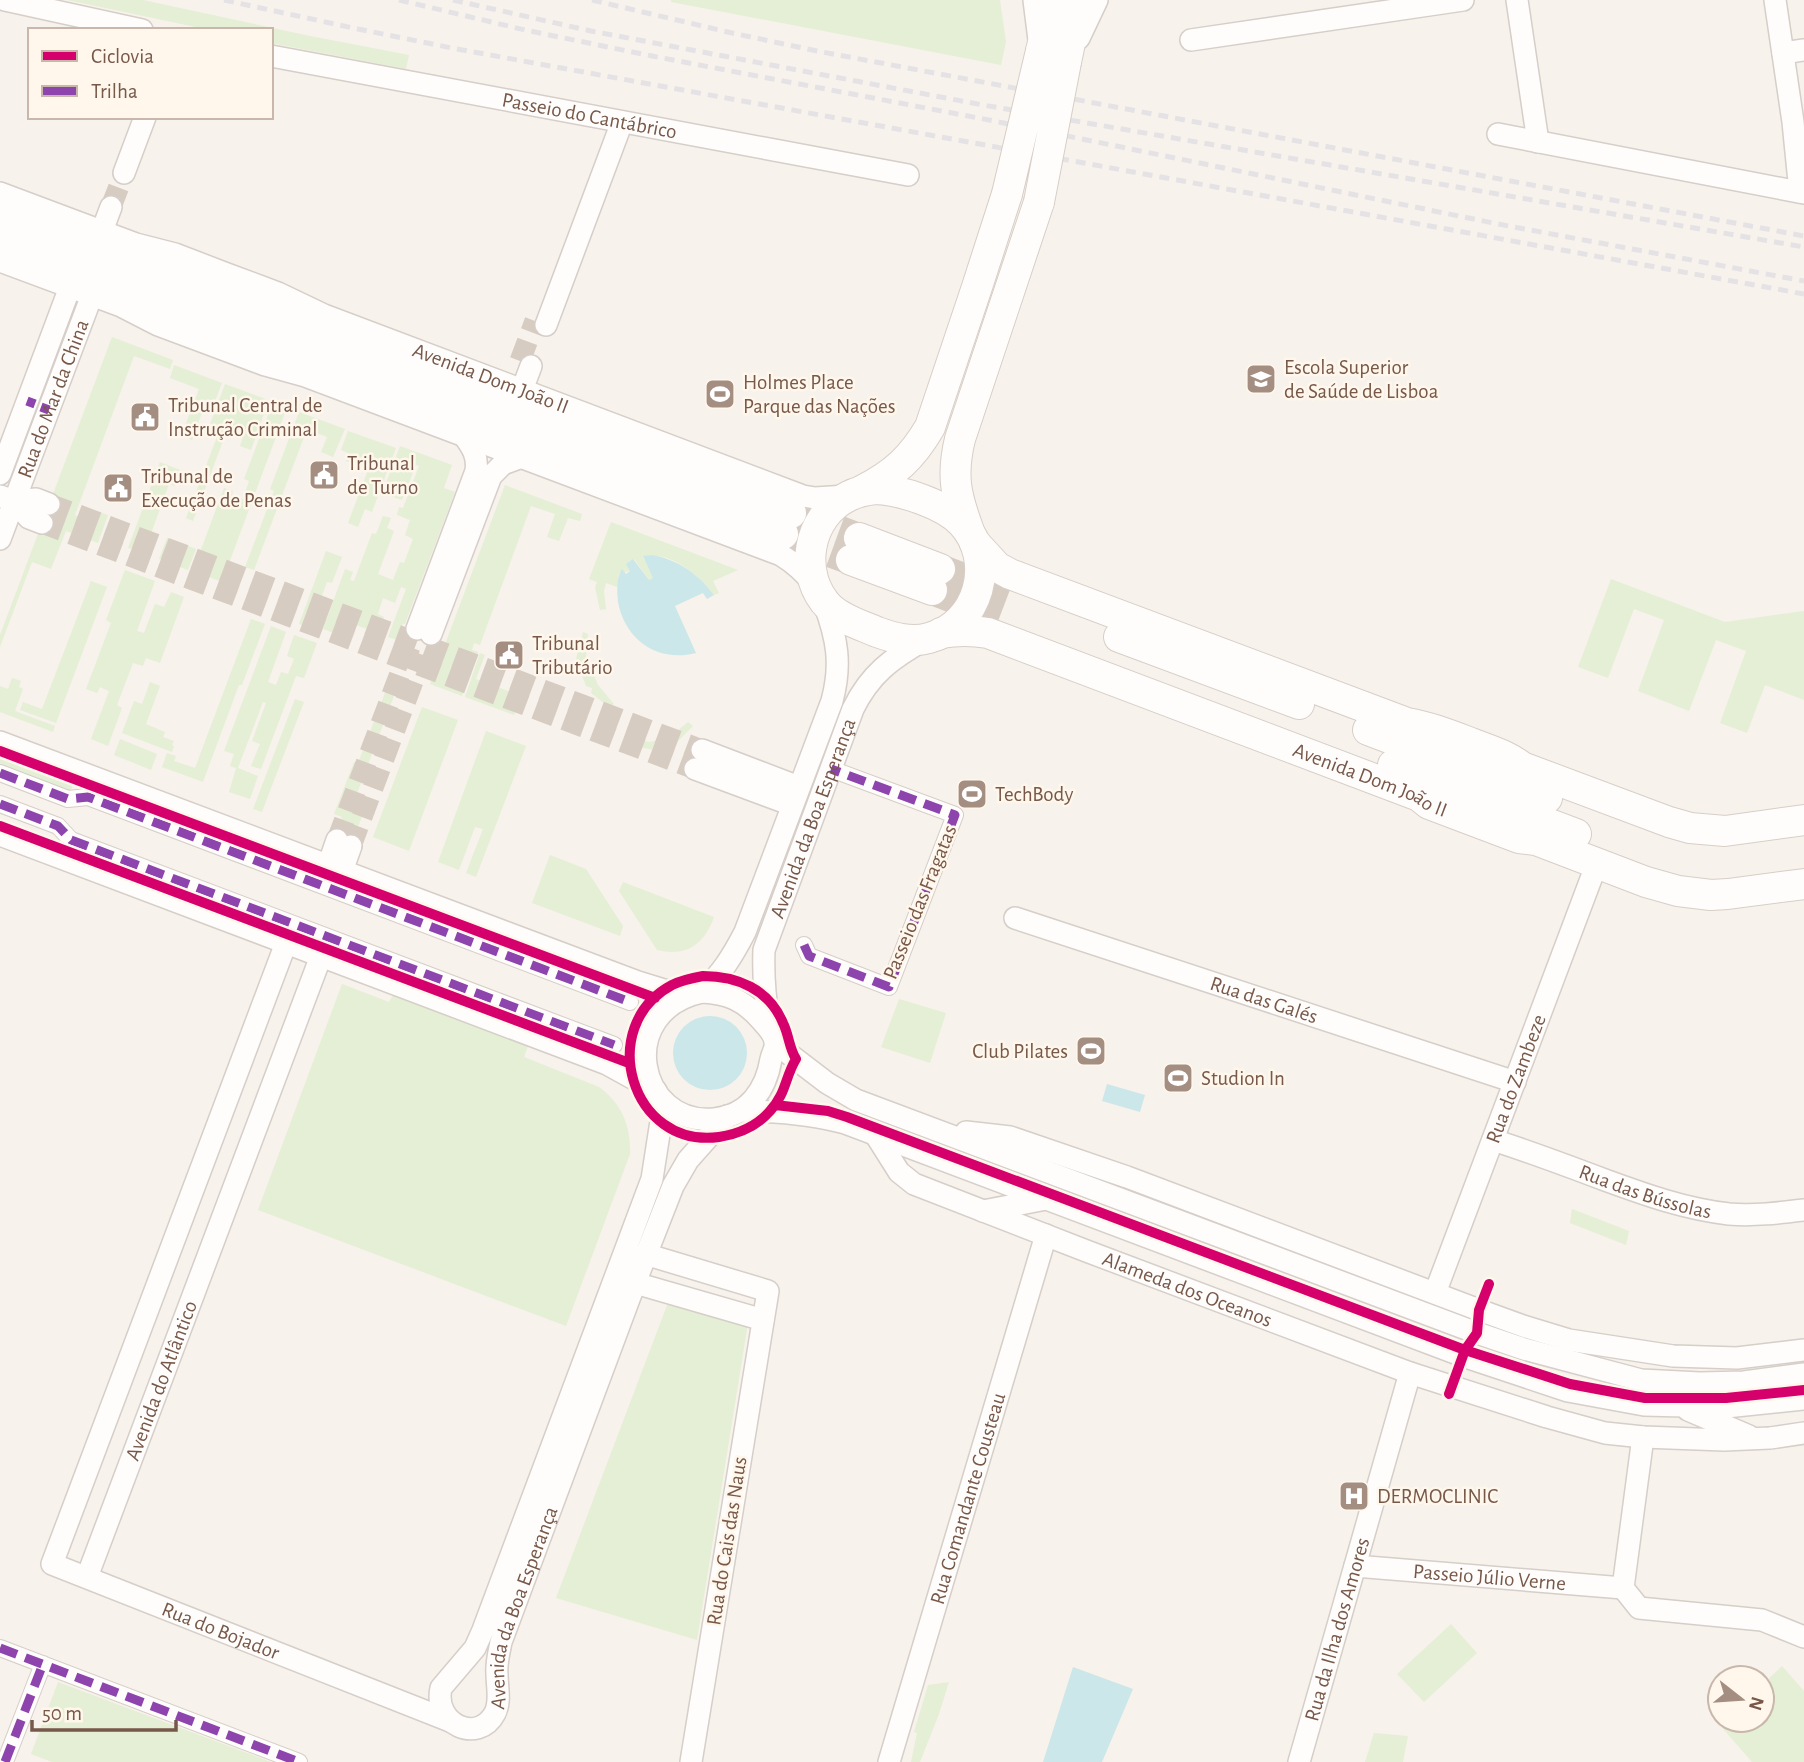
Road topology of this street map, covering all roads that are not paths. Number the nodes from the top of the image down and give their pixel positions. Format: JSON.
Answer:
{"nodes":[{"id":1,"x":5,"y":0,"type":"edge"},
{"id":2,"x":1034,"y":0,"type":"edge"},
{"id":3,"x":1053,"y":0,"type":"edge"},
{"id":4,"x":1079,"y":0,"type":"edge"},
{"id":5,"x":1097,"y":0,"type":"edge"},
{"id":6,"x":1462,"y":0,"type":"edge"},
{"id":7,"x":1517,"y":0,"type":"edge"},
{"id":8,"x":1775,"y":0,"type":"edge"},
{"id":9,"x":1419,"y":3,"type":"edge"},
{"id":10,"x":133,"y":28,"type":"edge"},
{"id":11,"x":1191,"y":40,"type":"dead end"},
{"id":12,"x":1794,"y":51,"type":"edge"},
{"id":13,"x":273,"y":56,"type":"edge"},
{"id":14,"x":1054,"y":56,"type":"junction"},
{"id":15,"x":144,"y":119,"type":"edge"},
{"id":16,"x":616,"y":121,"type":"junction"},
{"id":17,"x":1798,"y":121,"type":"edge"},
{"id":18,"x":1498,"y":134,"type":"dead end"},
{"id":19,"x":1538,"y":142,"type":"junction"},
{"id":20,"x":124,"y":173,"type":"tunnel mouth"},
{"id":21,"x":908,"y":175,"type":"dead end"},
{"id":22,"x":0,"y":193,"type":"edge"},
{"id":23,"x":1802,"y":193,"type":"edge"},
{"id":24,"x":111,"y":207,"type":"tunnel mouth"},
{"id":25,"x":0,"y":214,"type":"edge"},
{"id":26,"x":102,"y":232,"type":"junction"},
{"id":27,"x":0,"y":239,"type":"edge"},
{"id":28,"x":136,"y":244,"type":"junction"},
{"id":29,"x":0,"y":261,"type":"edge"},
{"id":30,"x":70,"y":287,"type":"junction"},
{"id":31,"x":164,"y":289,"type":"junction"},
{"id":32,"x":92,"y":295,"type":"junction"},
{"id":33,"x":121,"y":306,"type":"junction"},
{"id":34,"x":324,"y":315,"type":"junction"},
{"id":35,"x":540,"y":323,"type":"tunnel mouth"},
{"id":36,"x":269,"y":328,"type":"junction"},
{"id":37,"x":525,"y":363,"type":"tunnel mouth"},
{"id":38,"x":305,"y":376,"type":"junction"},
{"id":39,"x":516,"y":387,"type":"junction"},
{"id":40,"x":464,"y":436,"type":"junction"},
{"id":41,"x":522,"y":457,"type":"junction"},
{"id":42,"x":0,"y":474,"type":"edge"},
{"id":43,"x":855,"y":493,"type":"junction"},
{"id":44,"x":7,"y":499,"type":"edge"},
{"id":45,"x":46,"y":513,"type":"tunnel mouth"},
{"id":46,"x":787,"y":523,"type":"tunnel mouth"},
{"id":47,"x":972,"y":537,"type":"junction"},
{"id":48,"x":0,"y":540,"type":"edge"},
{"id":49,"x":855,"y":549,"type":"tunnel mouth"},
{"id":50,"x":936,"y":580,"type":"tunnel mouth"},
{"id":51,"x":819,"y":592,"type":"junction"},
{"id":52,"x":935,"y":636,"type":"junction"},
{"id":53,"x":1407,"y":723,"type":"junction"},
{"id":54,"x":0,"y":742,"type":"edge"},
{"id":55,"x":1426,"y":752,"type":"junction"},
{"id":56,"x":698,"y":759,"type":"tunnel mouth"},
{"id":57,"x":831,"y":769,"type":"junction"},
{"id":58,"x":0,"y":773,"type":"edge"},
{"id":59,"x":796,"y":796,"type":"junction"},
{"id":60,"x":0,"y":804,"type":"edge"},
{"id":61,"x":1520,"y":813,"type":"junction"},
{"id":62,"x":1804,"y":820,"type":"edge"},
{"id":63,"x":0,"y":835,"type":"edge"},
{"id":64,"x":1536,"y":840,"type":"junction"},
{"id":65,"x":1804,"y":841,"type":"edge"},
{"id":66,"x":344,"y":843,"type":"tunnel mouth"},
{"id":67,"x":1597,"y":863,"type":"junction"},
{"id":68,"x":1804,"y":864,"type":"edge"},
{"id":69,"x":335,"y":868,"type":"junction"},
{"id":70,"x":1804,"y":884,"type":"edge"},
{"id":71,"x":1015,"y":918,"type":"dead end"},
{"id":72,"x":286,"y":943,"type":"junction"},
{"id":73,"x":804,"y":945,"type":"dead end"},
{"id":74,"x":321,"y":956,"type":"junction"},
{"id":75,"x":695,"y":994,"type":"junction"},
{"id":76,"x":630,"y":1002,"type":"dead end"},
{"id":77,"x":774,"y":1038,"type":"junction"},
{"id":78,"x":614,"y":1045,"type":"dead end"},
{"id":79,"x":1515,"y":1082,"type":"junction"},
{"id":80,"x":660,"y":1097,"type":"junction"},
{"id":81,"x":733,"y":1114,"type":"junction"},
{"id":82,"x":944,"y":1132,"type":"junction"},
{"id":83,"x":875,"y":1134,"type":"junction"},
{"id":84,"x":1493,"y":1140,"type":"junction"},
{"id":85,"x":200,"y":1172,"type":"junction"},
{"id":86,"x":235,"y":1185,"type":"junction"},
{"id":87,"x":1046,"y":1199,"type":"junction"},
{"id":88,"x":1804,"y":1210,"type":"edge"},
{"id":89,"x":983,"y":1211,"type":"junction"},
{"id":90,"x":1046,"y":1235,"type":"junction"},
{"id":91,"x":645,"y":1254,"type":"junction"},
{"id":92,"x":635,"y":1283,"type":"junction"},
{"id":93,"x":1435,"y":1293,"type":"junction"},
{"id":94,"x":763,"y":1320,"type":"junction"},
{"id":95,"x":1523,"y":1326,"type":"junction"},
{"id":96,"x":1804,"y":1350,"type":"edge"},
{"id":97,"x":1737,"y":1358,"type":"junction"},
{"id":98,"x":1580,"y":1365,"type":"junction"},
{"id":99,"x":1410,"y":1373,"type":"junction"},
{"id":100,"x":1804,"y":1374,"type":"edge"},
{"id":101,"x":1682,"y":1382,"type":"junction"},
{"id":102,"x":1567,"y":1391,"type":"junction"},
{"id":103,"x":1804,"y":1399,"type":"edge"},
{"id":104,"x":1677,"y":1406,"type":"junction"},
{"id":105,"x":1522,"y":1409,"type":"junction"},
{"id":106,"x":1804,"y":1433,"type":"edge"},
{"id":107,"x":1643,"y":1437,"type":"junction"},
{"id":108,"x":1754,"y":1438,"type":"junction"},
{"id":109,"x":52,"y":1564,"type":"joint"},
{"id":110,"x":1355,"y":1566,"type":"junction"},
{"id":111,"x":87,"y":1577,"type":"junction"},
{"id":112,"x":1623,"y":1588,"type":"junction"},
{"id":113,"x":1804,"y":1637,"type":"edge"},
{"id":114,"x":0,"y":1648,"type":"edge"},
{"id":115,"x":43,"y":1664,"type":"junction"},
{"id":116,"x":445,"y":1682,"type":"junction"},
{"id":117,"x":391,"y":1696,"type":"junction"},
{"id":118,"x":450,"y":1721,"type":"junction"},
{"id":119,"x":5,"y":1762,"type":"edge"},
{"id":120,"x":299,"y":1762,"type":"edge"},
{"id":121,"x":691,"y":1762,"type":"edge"},
{"id":122,"x":889,"y":1762,"type":"edge"},
{"id":123,"x":1299,"y":1762,"type":"edge"}],
"edges":[{"from":1,"to":10,"type":"street"},
{"from":2,"to":14,"type":"street"},
{"from":3,"to":14,"type":"main road"},
{"from":4,"to":14,"type":"main road"},
{"from":5,"to":14,"type":"street"},
{"from":6,"to":9,"type":"street"},
{"from":7,"to":19,"type":"street"},
{"from":8,"to":12,"type":"street"},
{"from":9,"to":11,"type":"street"},
{"from":12,"to":17,"type":"street"},
{"from":13,"to":16,"type":"street","name":"Passeio do Cantábrico"},
{"from":14,"to":43,"type":"main road","bridge":true},
{"from":14,"to":47,"type":"main road","bridge":true},
{"from":15,"to":20,"type":"street"},
{"from":16,"to":21,"type":"street","name":"Passeio do Cantábrico"},
{"from":16,"to":35,"type":"street"},
{"from":17,"to":23,"type":"street"},
{"from":18,"to":19,"type":"street"},
{"from":19,"to":23,"type":"street"},
{"from":22,"to":26,"type":"street","name":"Avenida Dom João II"},
{"from":24,"to":26,"type":"street"},
{"from":25,"to":31,"type":"main road","name":"Avenida Dom João II"},
{"from":26,"to":28,"type":"street","name":"Avenida Dom João II"},
{"from":27,"to":31,"type":"main road","name":"Avenida Dom João II"},
{"from":28,"to":31,"type":"street","name":"Avenida Dom João II"},
{"from":28,"to":34,"type":"street","name":"Avenida Dom João II"},
{"from":29,"to":30,"type":"street"},
{"from":30,"to":32,"type":"street"},
{"from":30,"to":42,"type":"street","name":"Rua do Mar da China"},
{"from":31,"to":33,"type":"street"},
{"from":31,"to":36,"type":"main road","name":"Avenida Dom João II"},
{"from":32,"to":33,"type":"street"},
{"from":32,"to":44,"type":"street","name":"Rua do Mar da China"},
{"from":33,"to":38,"type":"street"},
{"from":34,"to":36,"type":"main road"},
{"from":34,"to":39,"type":"street","name":"Avenida Dom João II"},
{"from":36,"to":38,"type":"main road"},
{"from":36,"to":46,"type":"main road","name":"Avenida Dom João II"},
{"from":37,"to":39,"type":"street"},
{"from":38,"to":40,"type":"street"},
{"from":39,"to":43,"type":"street","name":"Avenida Dom João II"},
{"from":40,"to":41,"type":"street"},
{"from":40,"to":41,"type":"street"},
{"from":41,"to":51,"type":"street"},
{"from":43,"to":47,"type":"main road"},
{"from":43,"to":51,"type":"main road"},
{"from":44,"to":45,"type":"street"},
{"from":44,"to":48,"type":"street","name":"Rua do Mar da China"},
{"from":47,"to":52,"type":"main road"},
{"from":47,"to":53,"type":"main road"},
{"from":49,"to":50,"type":"main road"},
{"from":51,"to":52,"type":"main road"},
{"from":51,"to":59,"type":"street","name":"Avenida da Boa Esperança"},
{"from":52,"to":57,"type":"street","name":"Avenida da Boa Esperança"},
{"from":52,"to":64,"type":"main road","name":"Avenida Dom João II"},
{"from":53,"to":55,"type":"main road"},
{"from":53,"to":62,"type":"main road"},
{"from":54,"to":69,"type":"street"},
{"from":55,"to":61,"type":"main road","name":"Avenida Dom João II"},
{"from":55,"to":65,"type":"main road","name":"Avenida Dom João II"},
{"from":56,"to":59,"type":"street"},
{"from":57,"to":73,"type":"street","name":"Passeio das Fragatas"},
{"from":57,"to":77,"type":"street","name":"Avenida da Boa Esperança"},
{"from":58,"to":76,"type":"street"},
{"from":59,"to":75,"type":"street","name":"Avenida da Boa Esperança"},
{"from":60,"to":78,"type":"street"},
{"from":61,"to":64,"type":"main road"},
{"from":61,"to":68,"type":"main road","name":"Avenida Dom João II"},
{"from":63,"to":72,"type":"street"},
{"from":64,"to":67,"type":"main road","name":"Avenida Dom João II"},
{"from":66,"to":69,"type":"street"},
{"from":67,"to":70,"type":"main road","name":"Avenida Dom João II"},
{"from":67,"to":79,"type":"street","name":"Rua do Zambeze"},
{"from":69,"to":75,"type":"street"},
{"from":71,"to":79,"type":"street","name":"Rua das Galés"},
{"from":72,"to":74,"type":"street"},
{"from":72,"to":85,"type":"street","name":"Avenida do Atlântico"},
{"from":74,"to":80,"type":"street"},
{"from":74,"to":86,"type":"street","name":"Avenida do Atlântico"},
{"from":75,"to":77,"type":"street"},
{"from":75,"to":80,"type":"street"},
{"from":77,"to":81,"type":"street"},
{"from":77,"to":82,"type":"street"},
{"from":79,"to":84,"type":"street","name":"Rua do Zambeze"},
{"from":80,"to":81,"type":"street"},
{"from":80,"to":116,"type":"street","name":"Avenida da Boa Esperança"},
{"from":81,"to":83,"type":"street","name":"Alameda dos Oceanos"},
{"from":81,"to":91,"type":"street","name":"Avenida da Boa Esperança"},
{"from":82,"to":93,"type":"street"},
{"from":82,"to":98,"type":"street"},
{"from":83,"to":87,"type":"street","name":"Alameda dos Oceanos"},
{"from":83,"to":89,"type":"street","name":"Alameda dos Oceanos"},
{"from":84,"to":88,"type":"street","name":"Rua das Bússolas"},
{"from":84,"to":93,"type":"street","name":"Rua do Zambeze"},
{"from":85,"to":86,"type":"street"},
{"from":85,"to":109,"type":"street","name":"Avenida do Atlântico"},
{"from":86,"to":111,"type":"street","name":"Avenida do Atlântico"},
{"from":87,"to":89,"type":"street"},
{"from":87,"to":102,"type":"street","name":"Alameda dos Oceanos"},
{"from":89,"to":90,"type":"street","name":"Alameda dos Oceanos"},
{"from":90,"to":99,"type":"street","name":"Alameda dos Oceanos"},
{"from":90,"to":122,"type":"street","name":"Rua Comandante Cousteau"},
{"from":91,"to":92,"type":"street","name":"Avenida da Boa Esperança"},
{"from":91,"to":94,"type":"street","name":"Rua do Cais das Naus"},
{"from":92,"to":94,"type":"street"},
{"from":92,"to":118,"type":"street","name":"Avenida da Boa Esperança"},
{"from":93,"to":95,"type":"street"},
{"from":94,"to":121,"type":"street","name":"Rua do Cais das Naus"},
{"from":95,"to":97,"type":"street"},
{"from":95,"to":98,"type":"street"},
{"from":96,"to":97,"type":"street"},
{"from":97,"to":101,"type":"street"},
{"from":98,"to":101,"type":"street"},
{"from":99,"to":105,"type":"street","name":"Alameda dos Oceanos"},
{"from":99,"to":110,"type":"street","name":"Rua da Ilha dos Amores"},
{"from":100,"to":101,"type":"street"},
{"from":101,"to":104,"type":"street"},
{"from":102,"to":104,"type":"street","name":"Alameda dos Oceanos"},
{"from":102,"to":105,"type":"street"},
{"from":103,"to":104,"type":"street","name":"Alameda dos Oceanos"},
{"from":104,"to":108,"type":"street"},
{"from":105,"to":107,"type":"street","name":"Alameda dos Oceanos"},
{"from":106,"to":108,"type":"street","name":"Alameda dos Oceanos"},
{"from":107,"to":108,"type":"street","name":"Alameda dos Oceanos"},
{"from":107,"to":112,"type":"street"},
{"from":109,"to":111,"type":"street","name":"Rua do Bojador"},
{"from":110,"to":112,"type":"street","name":"Passeio Júlio Verne"},
{"from":110,"to":123,"type":"street","name":"Rua da Ilha dos Amores"},
{"from":111,"to":117,"type":"street","name":"Rua do Bojador"},
{"from":112,"to":113,"type":"street"},
{"from":114,"to":115,"type":"street"},
{"from":115,"to":119,"type":"street"},
{"from":115,"to":120,"type":"street"},
{"from":116,"to":117,"type":"street","name":"Avenida da Boa Esperança"},
{"from":116,"to":118,"type":"street"},
{"from":117,"to":118,"type":"street","name":"Rua do Bojador"}]}
